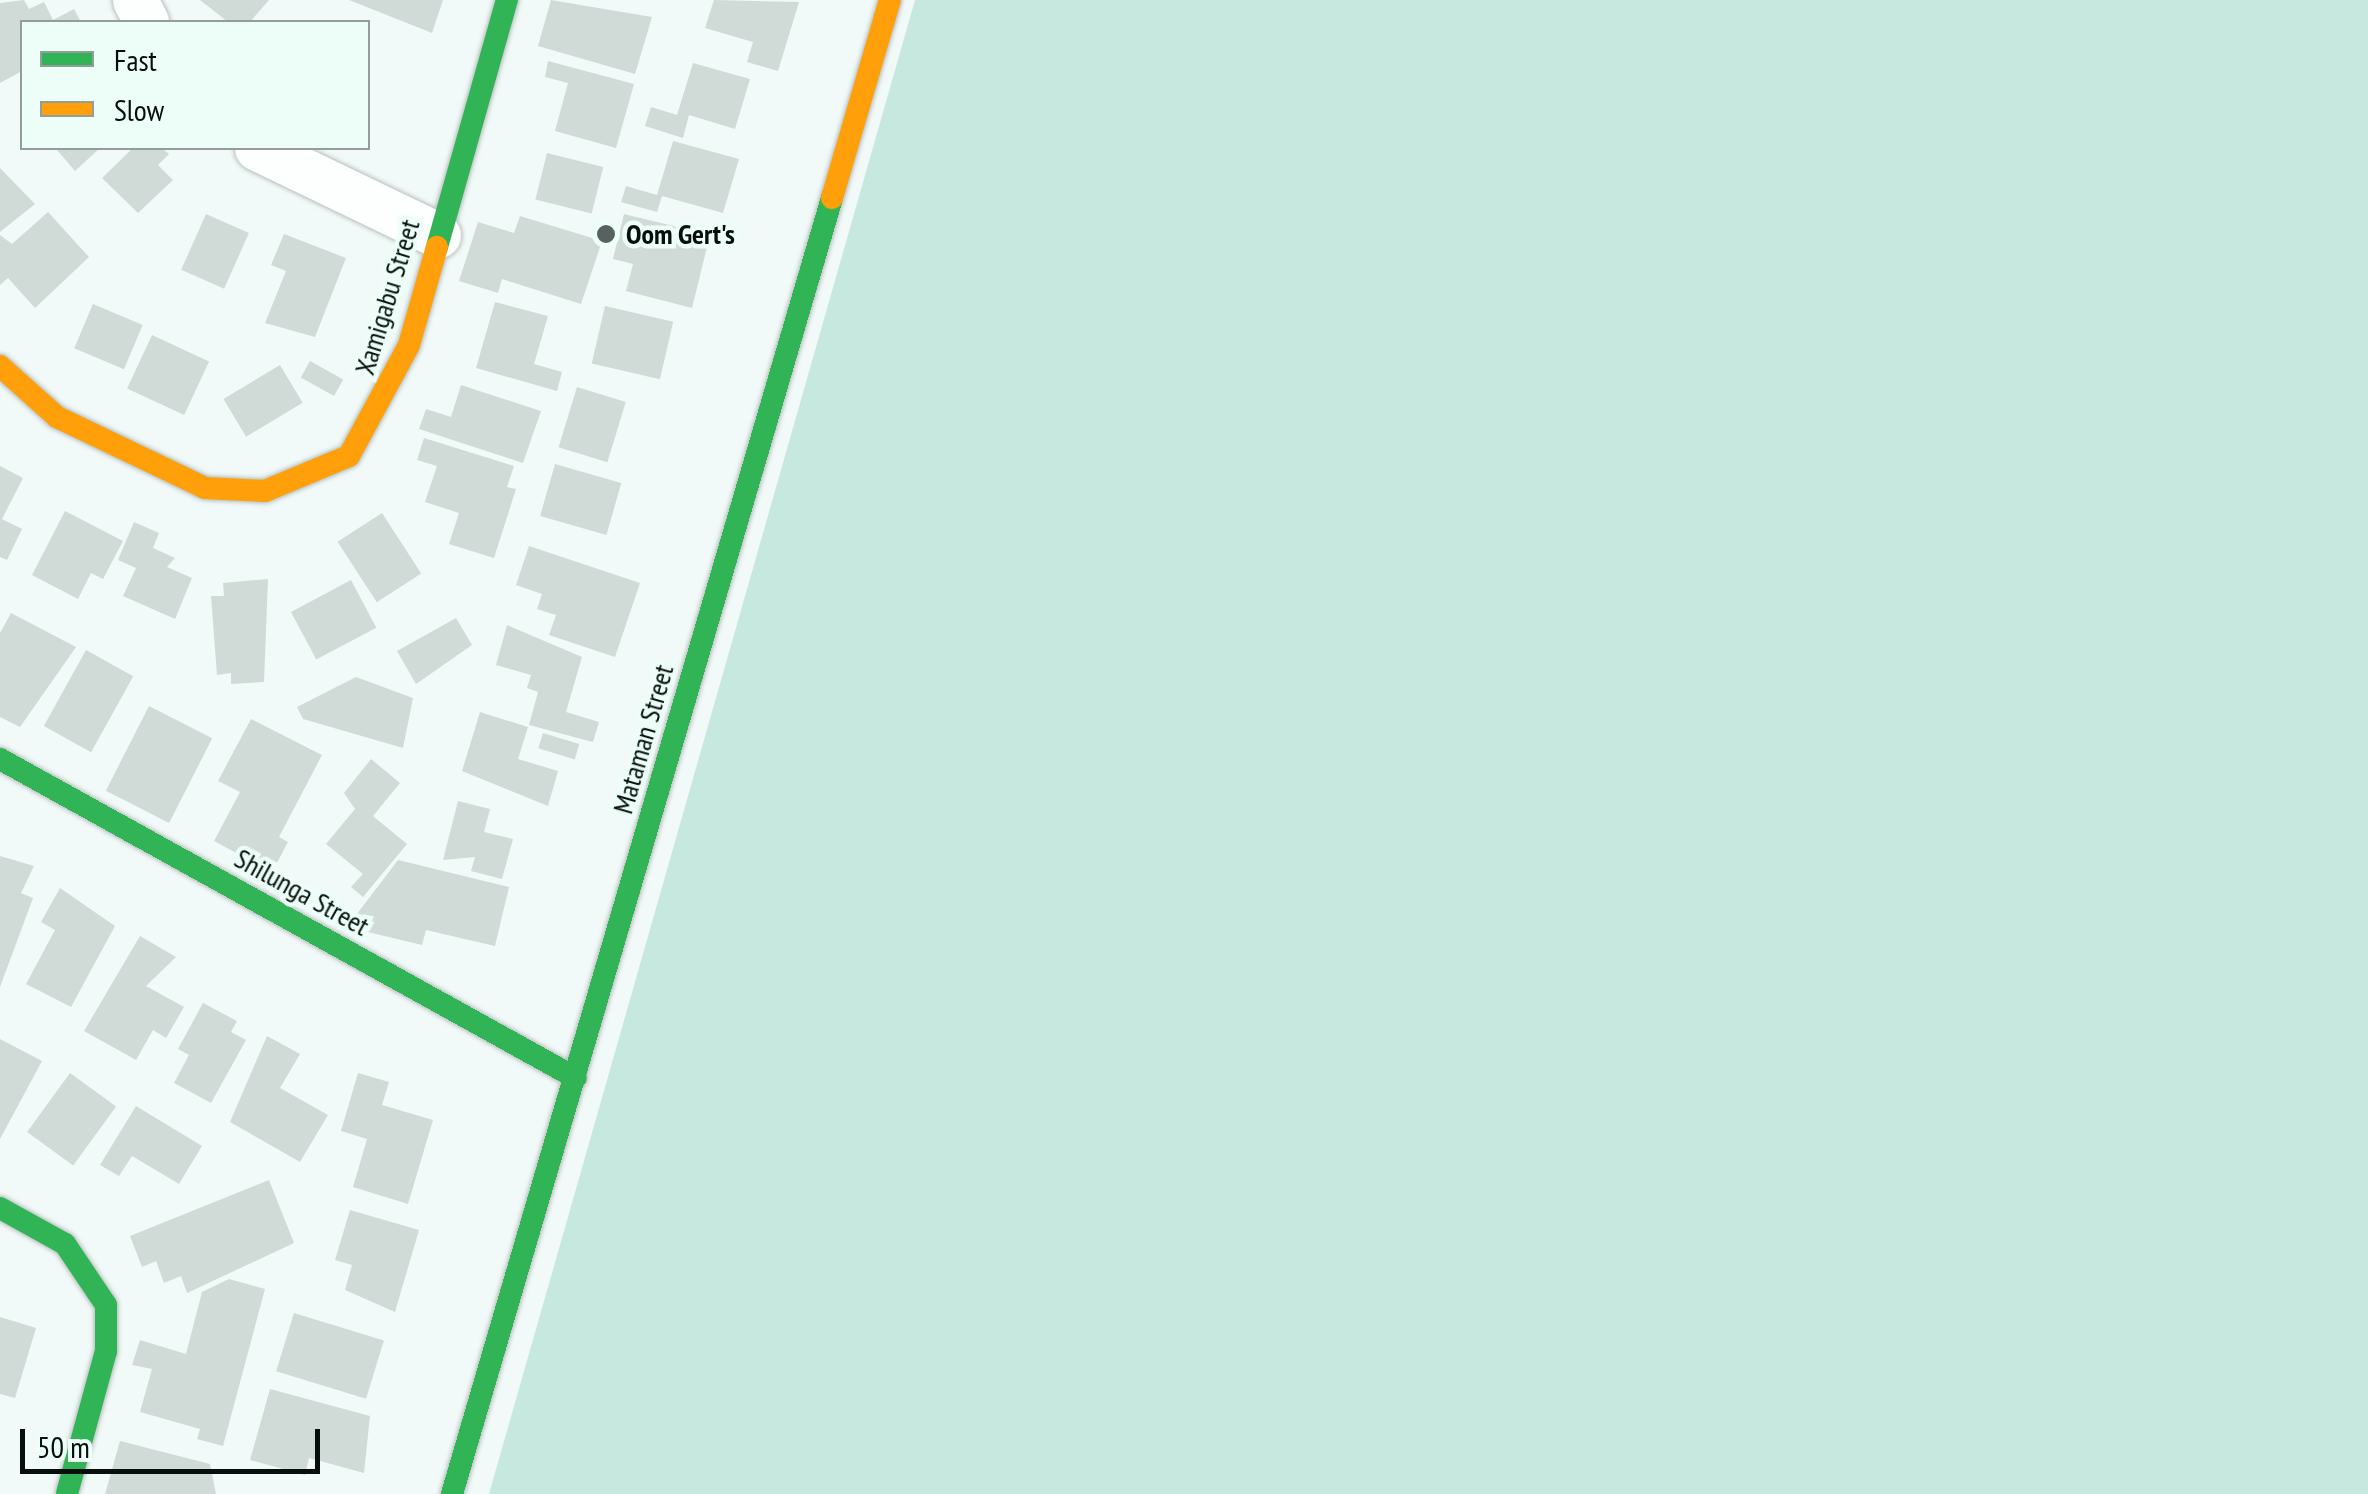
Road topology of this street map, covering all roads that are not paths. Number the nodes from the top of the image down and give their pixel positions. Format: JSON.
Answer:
{"nodes":[{"id":1,"x":507,"y":0,"type":"edge"},
{"id":2,"x":890,"y":0,"type":"edge"},
{"id":3,"x":261,"y":150,"type":"edge"},
{"id":4,"x":438,"y":235,"type":"junction"},
{"id":5,"x":0,"y":366,"type":"edge"},
{"id":6,"x":5,"y":774,"type":"edge"},
{"id":7,"x":576,"y":1078,"type":"junction"},
{"id":8,"x":0,"y":1208,"type":"edge"},
{"id":9,"x":66,"y":1494,"type":"edge"},
{"id":10,"x":452,"y":1494,"type":"edge"}],
"edges":[{"from":1,"to":4,"type":"street","name":"Xamigabu Street"},
{"from":2,"to":7,"type":"street","name":"Mataman Street"},
{"from":3,"to":4,"type":"street"},
{"from":4,"to":5,"type":"street","name":"Xamigabu Street"},
{"from":6,"to":7,"type":"street","name":"Shilunga Street"},
{"from":7,"to":10,"type":"street","name":"Mataman Street"},
{"from":8,"to":9,"type":"street"}]}
